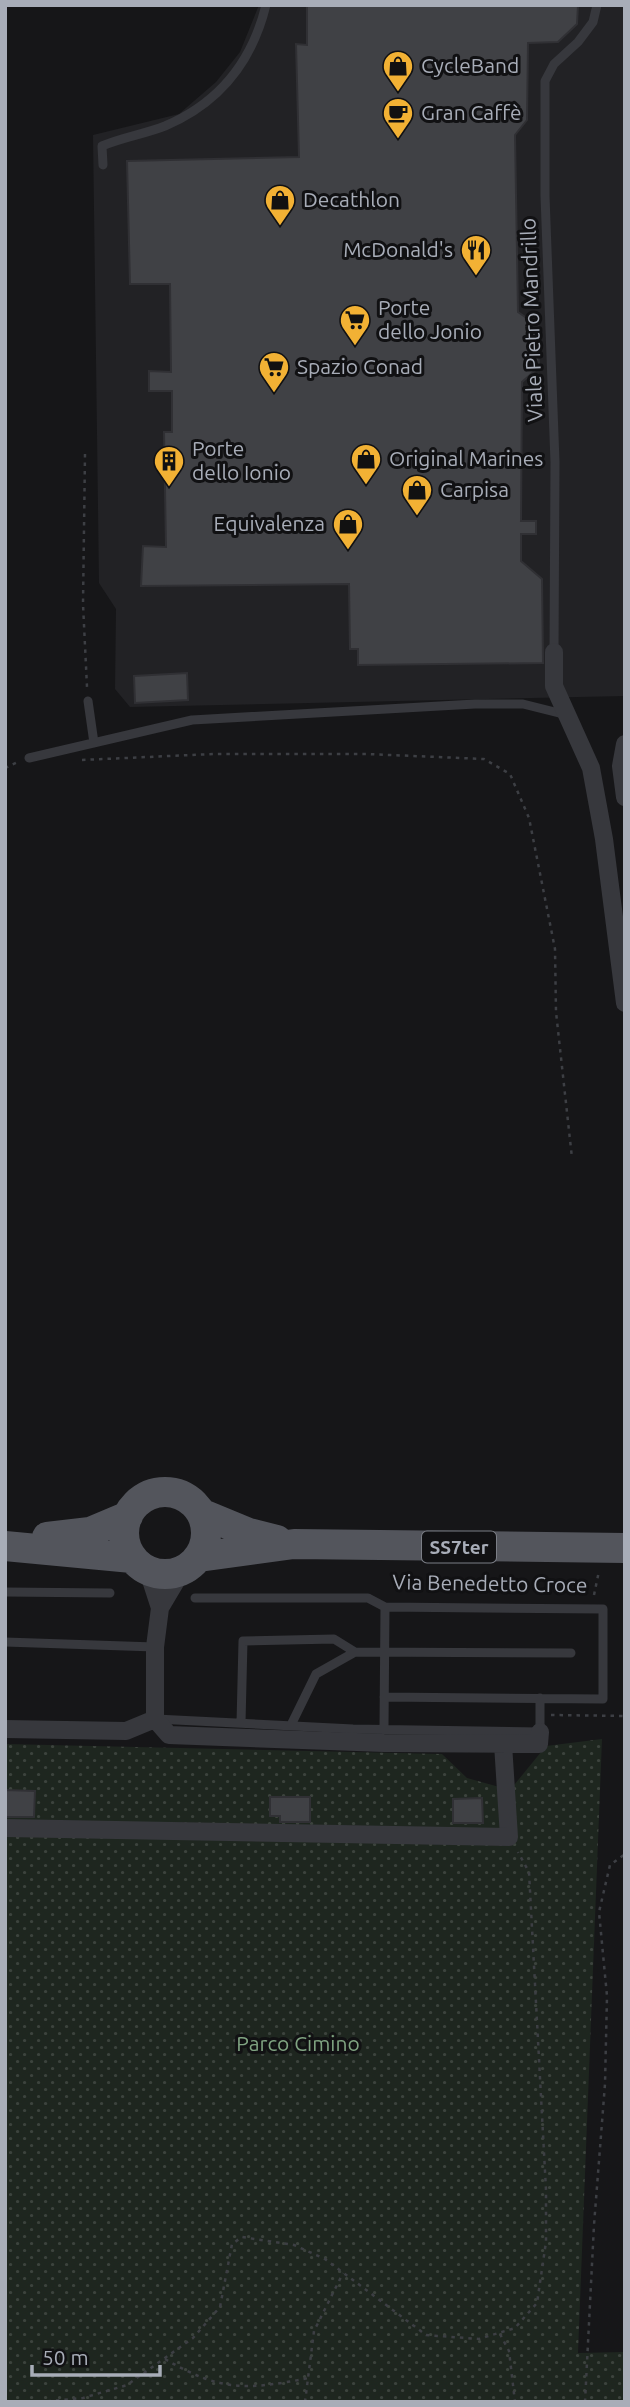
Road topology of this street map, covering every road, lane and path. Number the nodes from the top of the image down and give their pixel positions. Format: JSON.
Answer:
{"nodes":[{"id":1,"x":266,"y":5,"type":"edge"},
{"id":2,"x":597,"y":5,"type":"edge"},
{"id":3,"x":103,"y":165,"type":"dead end"},
{"id":4,"x":85,"y":454,"type":"dead end"},
{"id":5,"x":554,"y":652,"type":"joint"},
{"id":6,"x":88,"y":701,"type":"joint"},
{"id":7,"x":570,"y":716,"type":"junction"},
{"id":8,"x":94,"y":743,"type":"junction"},
{"id":9,"x":625,"y":744,"type":"edge"},
{"id":10,"x":29,"y":760,"type":"joint"},
{"id":11,"x":78,"y":761,"type":"dead end"},
{"id":12,"x":16,"y":763,"type":"dead end"},
{"id":13,"x":625,"y":797,"type":"edge"},
{"id":14,"x":625,"y":1003,"type":"edge"},
{"id":15,"x":572,"y":1158,"type":"dead end"},
{"id":16,"x":203,"y":1514,"type":"junction"},
{"id":17,"x":128,"y":1516,"type":"junction"},
{"id":18,"x":5,"y":1538,"type":"edge"},
{"id":19,"x":294,"y":1544,"type":"junction"},
{"id":20,"x":5,"y":1546,"type":"edge"},
{"id":21,"x":614,"y":1548,"type":"edge"},
{"id":22,"x":191,"y":1564,"type":"junction"},
{"id":23,"x":140,"y":1565,"type":"junction"},
{"id":24,"x":5,"y":1592,"type":"edge"},
{"id":25,"x":110,"y":1593,"type":"dead end"},
{"id":26,"x":195,"y":1598,"type":"dead end"},
{"id":27,"x":385,"y":1607,"type":"junction"},
{"id":28,"x":160,"y":1608,"type":"junction"},
{"id":29,"x":592,"y":1609,"type":"junction"},
{"id":30,"x":5,"y":1642,"type":"edge"},
{"id":31,"x":155,"y":1647,"type":"junction"},
{"id":32,"x":384,"y":1651,"type":"junction"},
{"id":33,"x":355,"y":1652,"type":"junction"},
{"id":34,"x":571,"y":1653,"type":"dead end"},
{"id":35,"x":384,"y":1698,"type":"junction"},
{"id":36,"x":540,"y":1698,"type":"junction"},
{"id":37,"x":625,"y":1716,"type":"edge"},
{"id":38,"x":155,"y":1719,"type":"junction"},
{"id":39,"x":240,"y":1723,"type":"junction"},
{"id":40,"x":540,"y":1723,"type":"junction"},
{"id":41,"x":290,"y":1726,"type":"junction"},
{"id":42,"x":384,"y":1727,"type":"junction"},
{"id":43,"x":5,"y":1729,"type":"edge"},
{"id":44,"x":503,"y":1744,"type":"junction"},
{"id":45,"x":5,"y":1828,"type":"edge"},
{"id":46,"x":509,"y":1837,"type":"junction"},
{"id":47,"x":625,"y":1854,"type":"edge"},
{"id":48,"x":344,"y":2273,"type":"junction"},
{"id":49,"x":500,"y":2334,"type":"junction"},
{"id":50,"x":164,"y":2359,"type":"junction"},
{"id":51,"x":309,"y":2378,"type":"junction"},
{"id":52,"x":5,"y":2401,"type":"edge"},
{"id":53,"x":23,"y":2402,"type":"edge"},
{"id":54,"x":39,"y":2402,"type":"edge"},
{"id":55,"x":306,"y":2402,"type":"edge"},
{"id":56,"x":515,"y":2402,"type":"edge"},
{"id":57,"x":585,"y":2402,"type":"edge"}],
"edges":[{"from":1,"to":3,"type":"lane"},
{"from":2,"to":5,"type":"lane","name":"Viale Pietro Mandrillo"},
{"from":4,"to":6,"type":"path"},
{"from":5,"to":7,"type":"street"},
{"from":6,"to":8,"type":"lane"},
{"from":7,"to":8,"type":"lane"},
{"from":7,"to":14,"type":"street"},
{"from":8,"to":10,"type":"lane"},
{"from":9,"to":13,"type":"street"},
{"from":10,"to":12,"type":"path"},
{"from":11,"to":15,"type":"path"},
{"from":16,"to":17,"type":"main road"},
{"from":16,"to":19,"type":"main road"},
{"from":16,"to":22,"type":"main road"},
{"from":17,"to":18,"type":"main road"},
{"from":17,"to":23,"type":"main road"},
{"from":19,"to":21,"type":"main road","number":"SS7ter"},
{"from":19,"to":22,"type":"main road"},
{"from":20,"to":23,"type":"main road"},
{"from":21,"to":29,"type":"path"},
{"from":22,"to":23,"type":"main road"},
{"from":22,"to":28,"type":"street"},
{"from":23,"to":28,"type":"street"},
{"from":24,"to":25,"type":"lane"},
{"from":26,"to":27,"type":"lane","name":"Via Benedetto Croce"},
{"from":27,"to":29,"type":"lane","name":"Via Benedetto Croce"},
{"from":27,"to":32,"type":"lane"},
{"from":28,"to":31,"type":"street"},
{"from":29,"to":36,"type":"lane","name":"Via Benedetto Croce"},
{"from":30,"to":31,"type":"lane"},
{"from":31,"to":38,"type":"street"},
{"from":32,"to":33,"type":"lane"},
{"from":32,"to":34,"type":"lane"},
{"from":32,"to":35,"type":"lane"},
{"from":33,"to":39,"type":"lane"},
{"from":33,"to":41,"type":"lane"},
{"from":35,"to":36,"type":"lane","name":"Via Benedetto Croce"},
{"from":35,"to":42,"type":"lane"},
{"from":36,"to":40,"type":"lane"},
{"from":37,"to":40,"type":"path"},
{"from":38,"to":39,"type":"lane"},
{"from":38,"to":43,"type":"street"},
{"from":38,"to":44,"type":"street"},
{"from":39,"to":41,"type":"lane"},
{"from":40,"to":42,"type":"lane"},
{"from":40,"to":44,"type":"street"},
{"from":41,"to":42,"type":"lane"},
{"from":44,"to":46,"type":"street"},
{"from":45,"to":46,"type":"street"},
{"from":46,"to":49,"type":"path"},
{"from":47,"to":57,"type":"path"},
{"from":48,"to":49,"type":"path"},
{"from":48,"to":50,"type":"path"},
{"from":48,"to":51,"type":"path"},
{"from":49,"to":56,"type":"path"},
{"from":50,"to":51,"type":"path"},
{"from":50,"to":54,"type":"path"},
{"from":51,"to":55,"type":"path"},
{"from":52,"to":53,"type":"path"}]}
